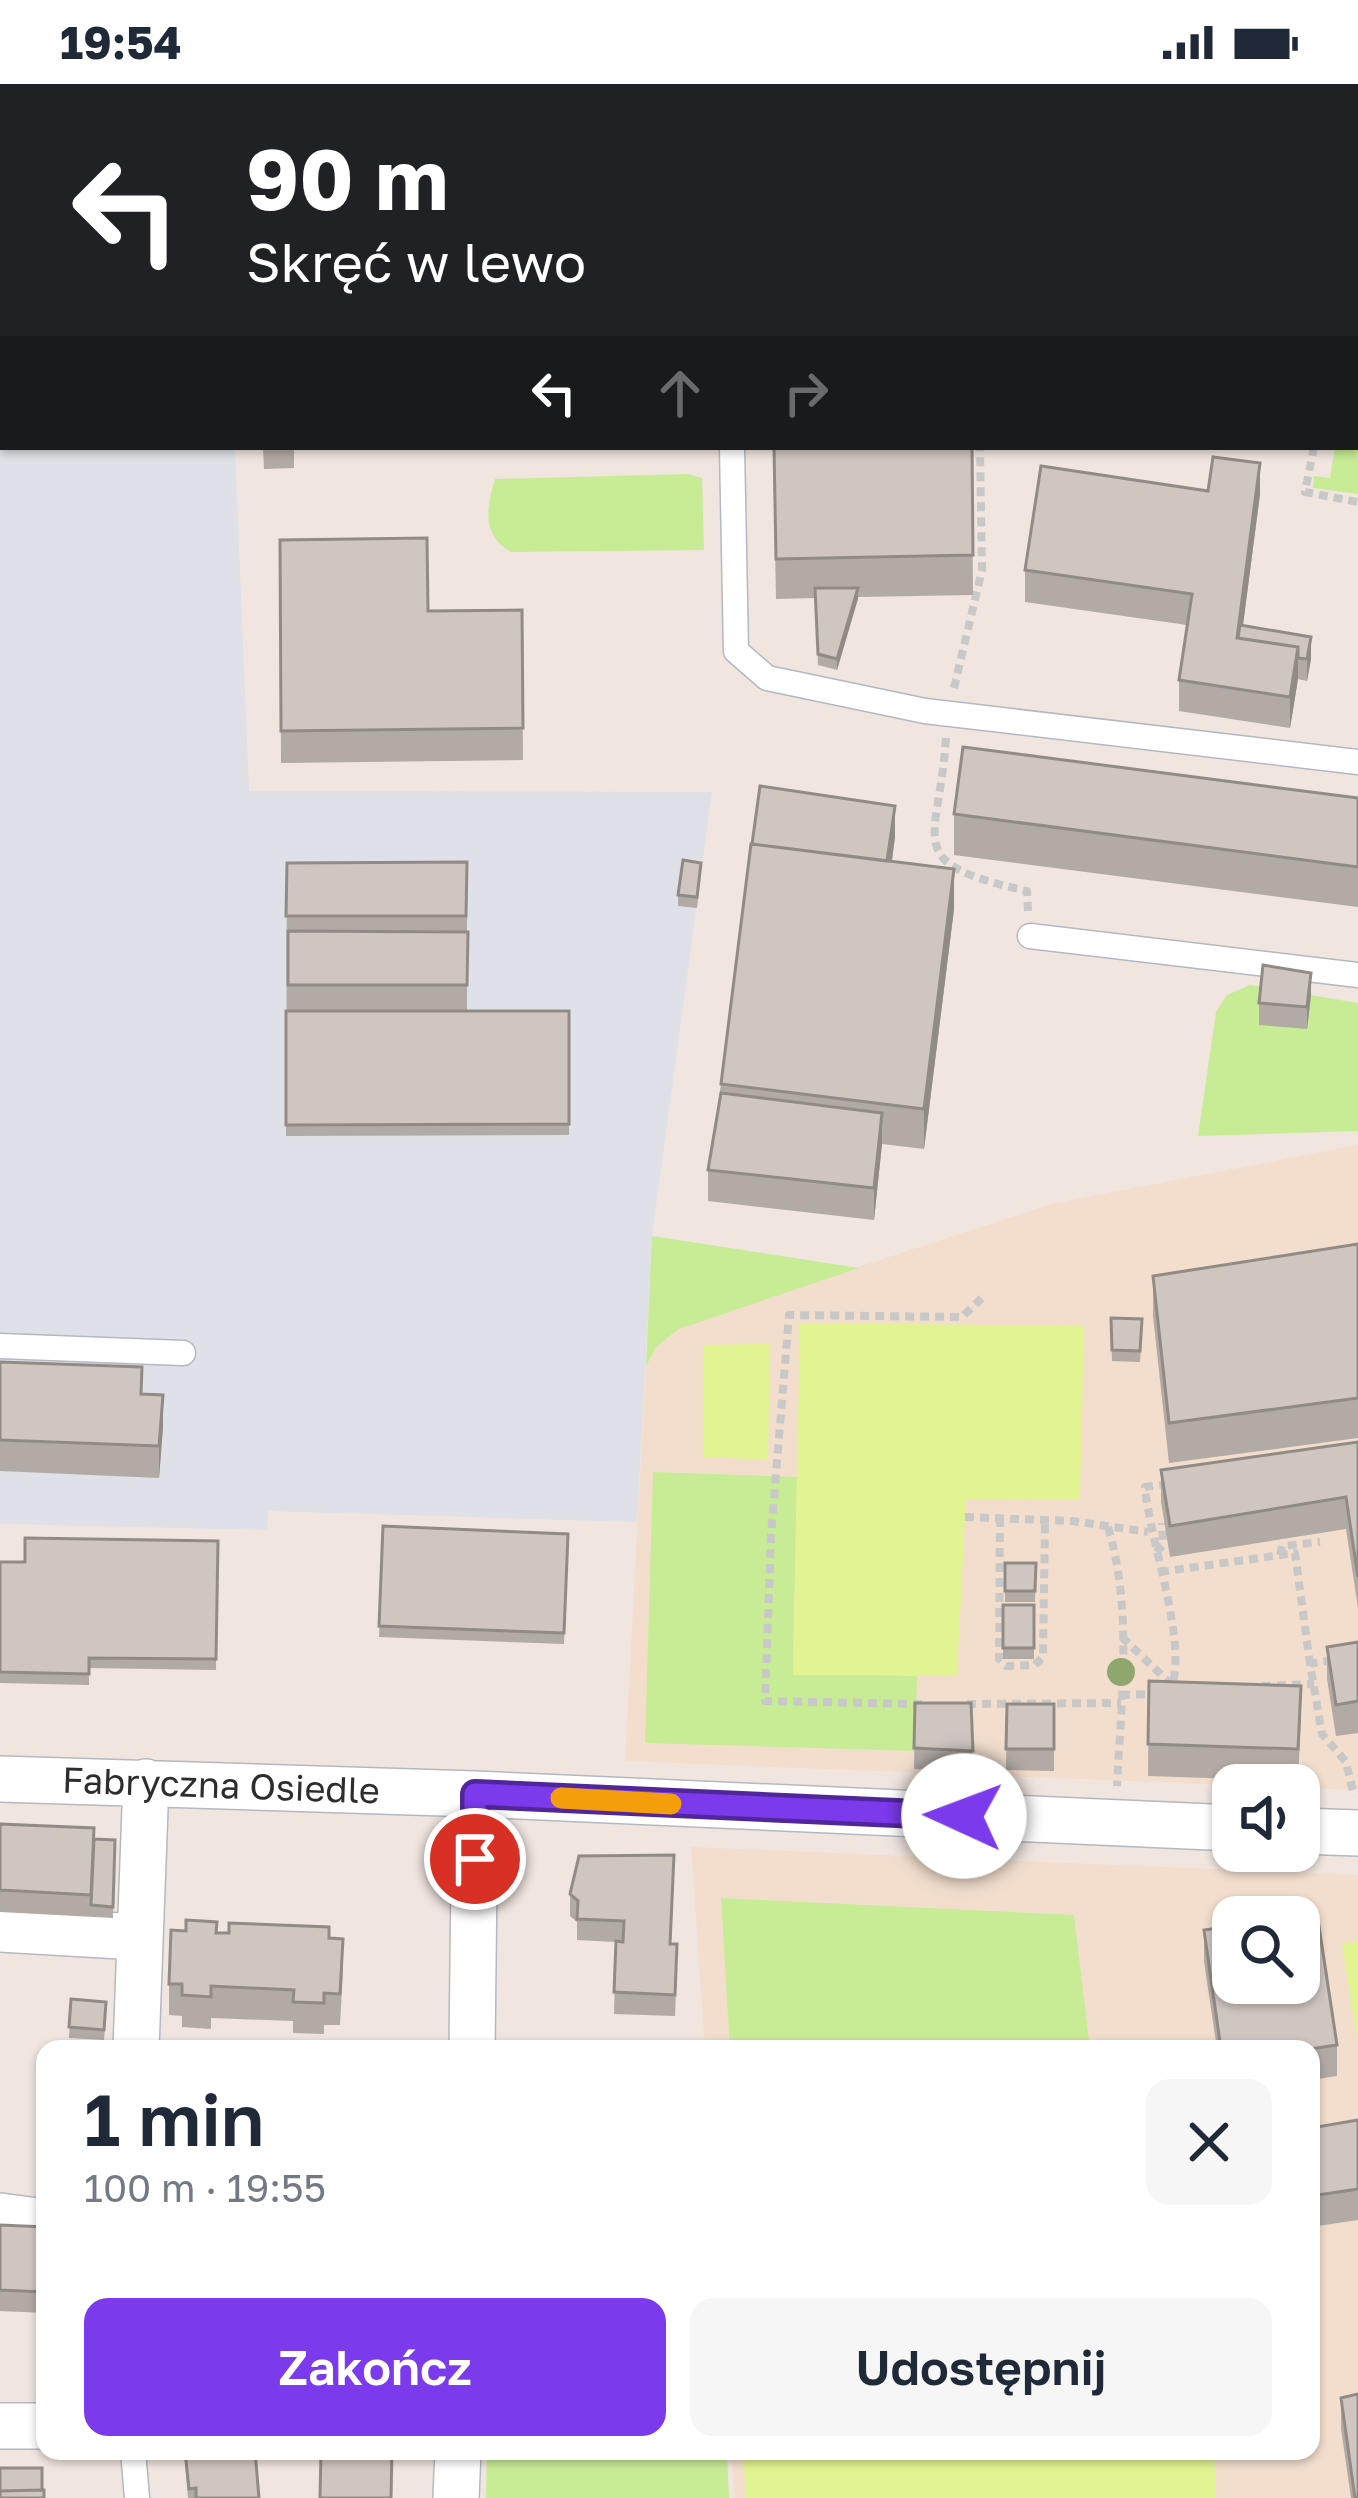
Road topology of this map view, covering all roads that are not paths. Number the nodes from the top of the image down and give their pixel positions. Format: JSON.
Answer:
{"nodes":[{"id":1,"x":732,"y":450,"type":"edge"},
{"id":2,"x":1358,"y":762,"type":"edge"},
{"id":3,"x":1030,"y":936,"type":"dead end"},
{"id":4,"x":1358,"y":975,"type":"edge"},
{"id":5,"x":0,"y":1346,"type":"edge"},
{"id":6,"x":183,"y":1353,"type":"dead end"},
{"id":7,"x":0,"y":1779,"type":"edge"},
{"id":8,"x":146,"y":1782,"type":"junction"},
{"id":9,"x":475,"y":1794,"type":"junction"},
{"id":10,"x":1357,"y":1818,"type":"edge"},
{"id":11,"x":1320,"y":1826,"type":"edge"},
{"id":12,"x":1212,"y":1827,"type":"edge"},
{"id":13,"x":0,"y":1928,"type":"edge"},
{"id":14,"x":138,"y":1937,"type":"junction"},
{"id":15,"x":136,"y":2040,"type":"edge"},
{"id":16,"x":472,"y":2040,"type":"edge"},
{"id":17,"x":0,"y":2216,"type":"edge"},
{"id":18,"x":36,"y":2221,"type":"edge"},
{"id":19,"x":0,"y":2426,"type":"edge"},
{"id":20,"x":36,"y":2426,"type":"edge"},
{"id":21,"x":135,"y":2460,"type":"edge"},
{"id":22,"x":458,"y":2460,"type":"edge"},
{"id":23,"x":137,"y":2498,"type":"edge"},
{"id":24,"x":456,"y":2498,"type":"edge"}],
"edges":[{"from":1,"to":2,"type":"lane"},
{"from":3,"to":4,"type":"lane"},
{"from":5,"to":6,"type":"lane"},
{"from":7,"to":8,"type":"street","name":"Fabryczna Osiedle"},
{"from":8,"to":9,"type":"street","name":"Fabryczna Osiedle"},
{"from":8,"to":14,"type":"street"},
{"from":9,"to":12,"type":"street","name":"Fabryczna Osiedle"},
{"from":9,"to":16,"type":"street"},
{"from":10,"to":11,"type":"street"},
{"from":13,"to":14,"type":"street"},
{"from":14,"to":15,"type":"street"},
{"from":17,"to":18,"type":"street"},
{"from":19,"to":20,"type":"street"},
{"from":21,"to":23,"type":"lane"},
{"from":22,"to":24,"type":"street"}]}
